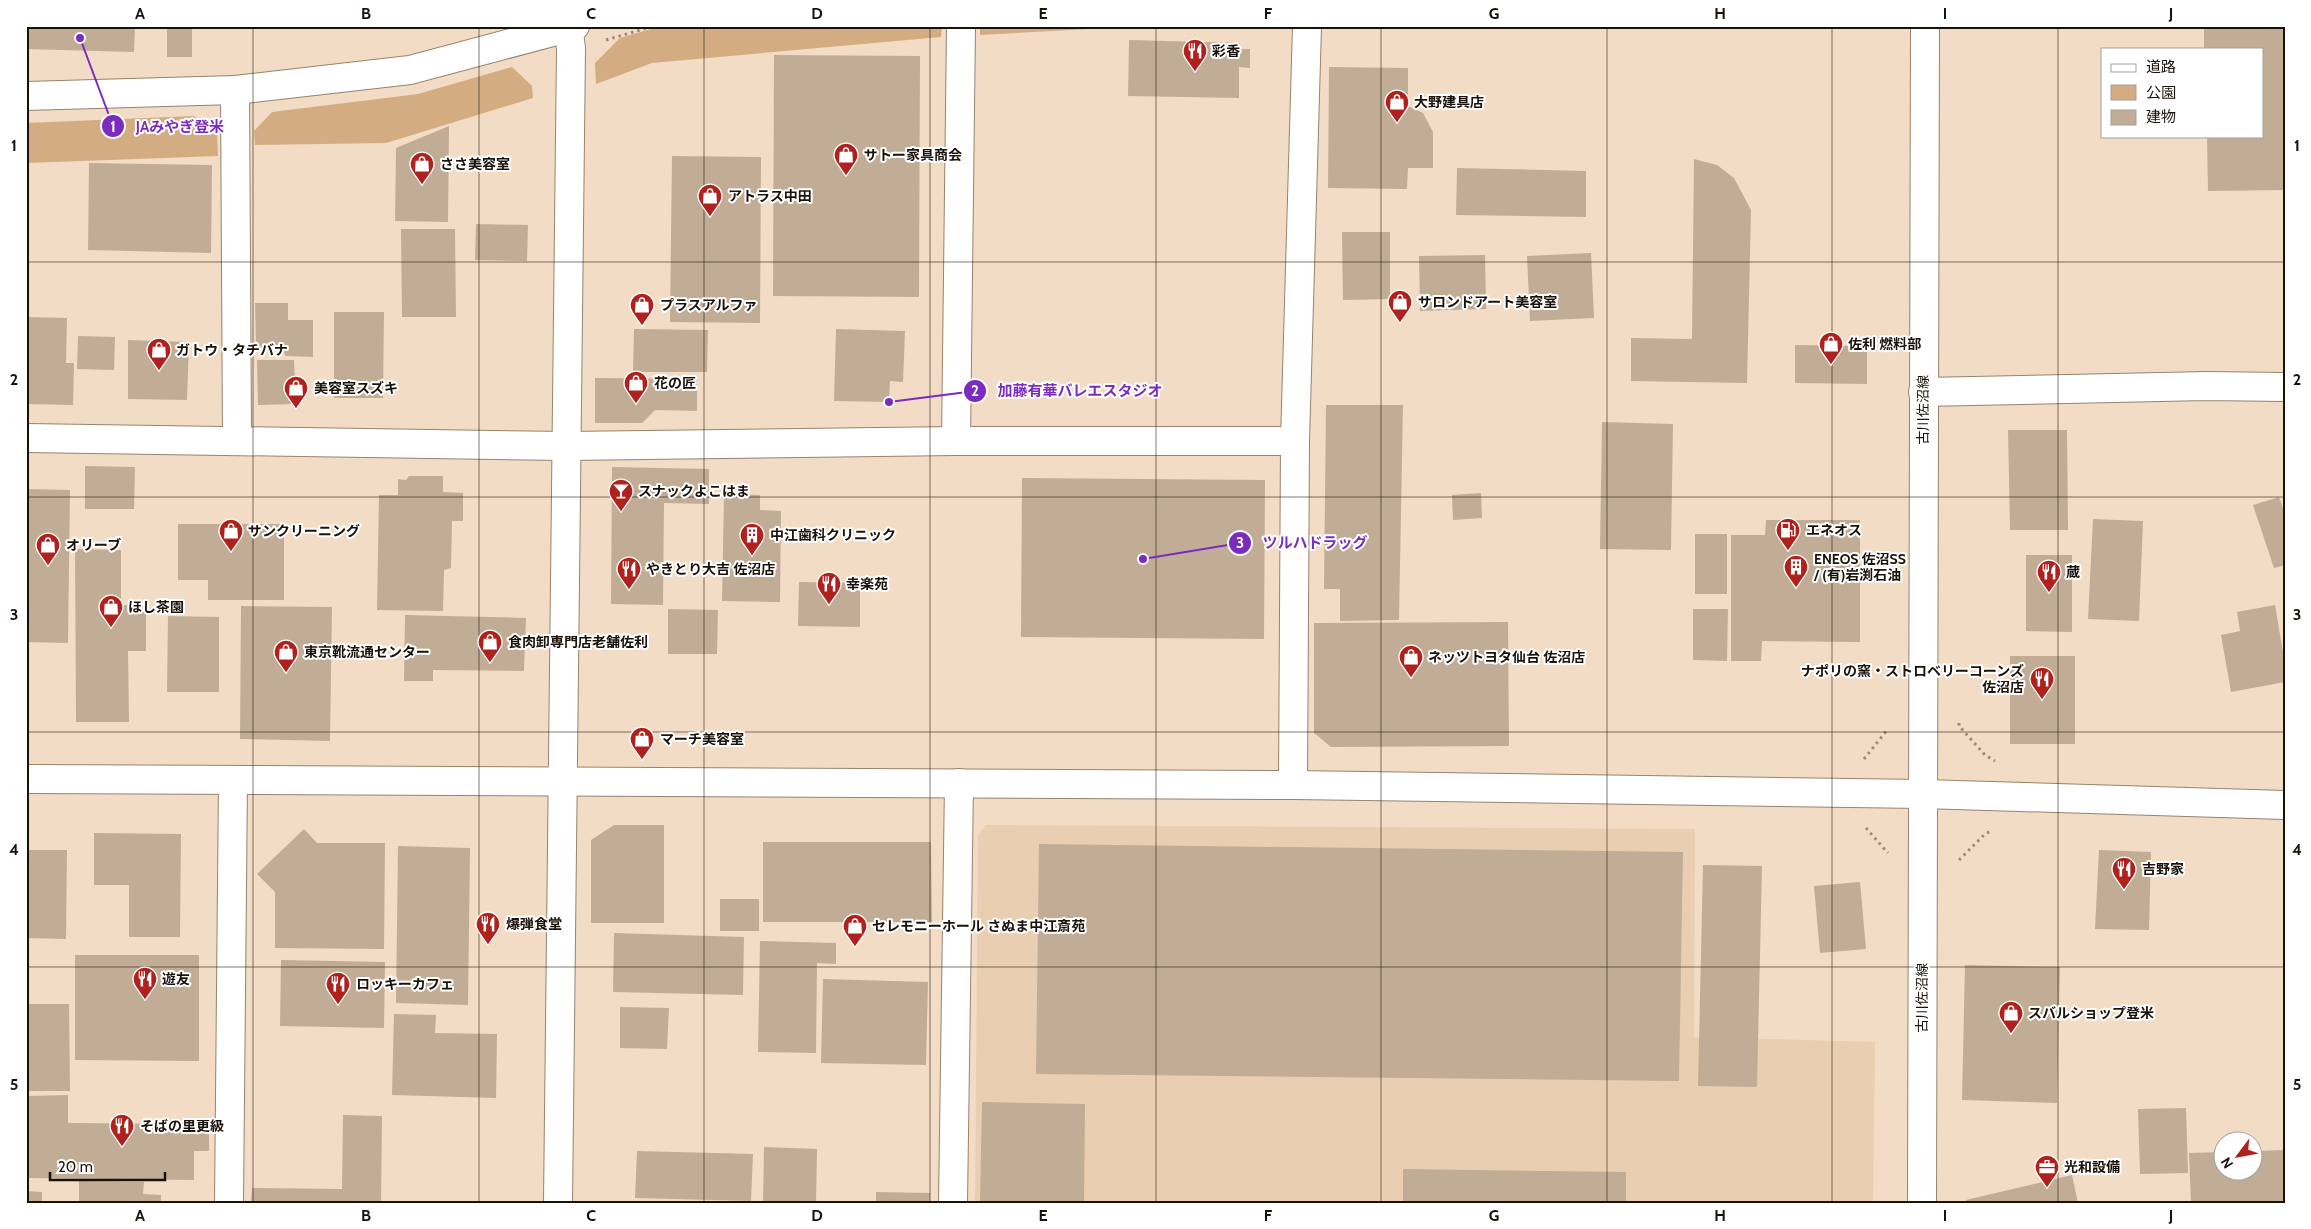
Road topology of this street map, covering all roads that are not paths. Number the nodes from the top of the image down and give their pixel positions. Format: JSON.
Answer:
{"nodes":[{"id":1,"x":961,"y":26,"type":"edge"},
{"id":2,"x":1307,"y":26,"type":"edge"},
{"id":3,"x":1925,"y":26,"type":"edge"},
{"id":4,"x":571,"y":27,"type":"edge"},
{"id":5,"x":235,"y":90,"type":"junction"},
{"id":6,"x":26,"y":96,"type":"edge"},
{"id":7,"x":2285,"y":387,"type":"edge"},
{"id":8,"x":1923,"y":392,"type":"junction"},
{"id":9,"x":26,"y":438,"type":"edge"},
{"id":10,"x":237,"y":441,"type":"junction"},
{"id":11,"x":956,"y":441,"type":"junction"},
{"id":12,"x":1295,"y":441,"type":"junction"},
{"id":13,"x":567,"y":446,"type":"junction"},
{"id":14,"x":26,"y":779,"type":"edge"},
{"id":15,"x":233,"y":780,"type":"junction"},
{"id":16,"x":562,"y":782,"type":"junction"},
{"id":17,"x":959,"y":783,"type":"junction"},
{"id":18,"x":1293,"y":785,"type":"junction"},
{"id":19,"x":1923,"y":794,"type":"junction"},
{"id":20,"x":2285,"y":804,"type":"edge"},
{"id":21,"x":229,"y":1203,"type":"edge"},
{"id":22,"x":558,"y":1203,"type":"edge"},
{"id":23,"x":953,"y":1203,"type":"edge"},
{"id":24,"x":1922,"y":1203,"type":"edge"}],
"edges":[{"from":1,"to":11,"type":"street"},
{"from":2,"to":12,"type":"street"},
{"from":3,"to":8,"type":"street","name":"古川佐沼線"},
{"from":4,"to":5,"type":"street"},
{"from":4,"to":13,"type":"street"},
{"from":5,"to":6,"type":"street"},
{"from":5,"to":10,"type":"street"},
{"from":7,"to":8,"type":"street"},
{"from":8,"to":19,"type":"street","name":"古川佐沼線"},
{"from":9,"to":10,"type":"street"},
{"from":10,"to":13,"type":"street"},
{"from":11,"to":12,"type":"street"},
{"from":11,"to":13,"type":"street"},
{"from":12,"to":18,"type":"street"},
{"from":13,"to":16,"type":"street"},
{"from":14,"to":15,"type":"street"},
{"from":15,"to":16,"type":"street"},
{"from":15,"to":21,"type":"street"},
{"from":16,"to":17,"type":"street"},
{"from":16,"to":22,"type":"street"},
{"from":17,"to":18,"type":"street"},
{"from":17,"to":23,"type":"street"},
{"from":18,"to":19,"type":"street"},
{"from":19,"to":20,"type":"street"},
{"from":19,"to":24,"type":"street","name":"古川佐沼線"}]}
